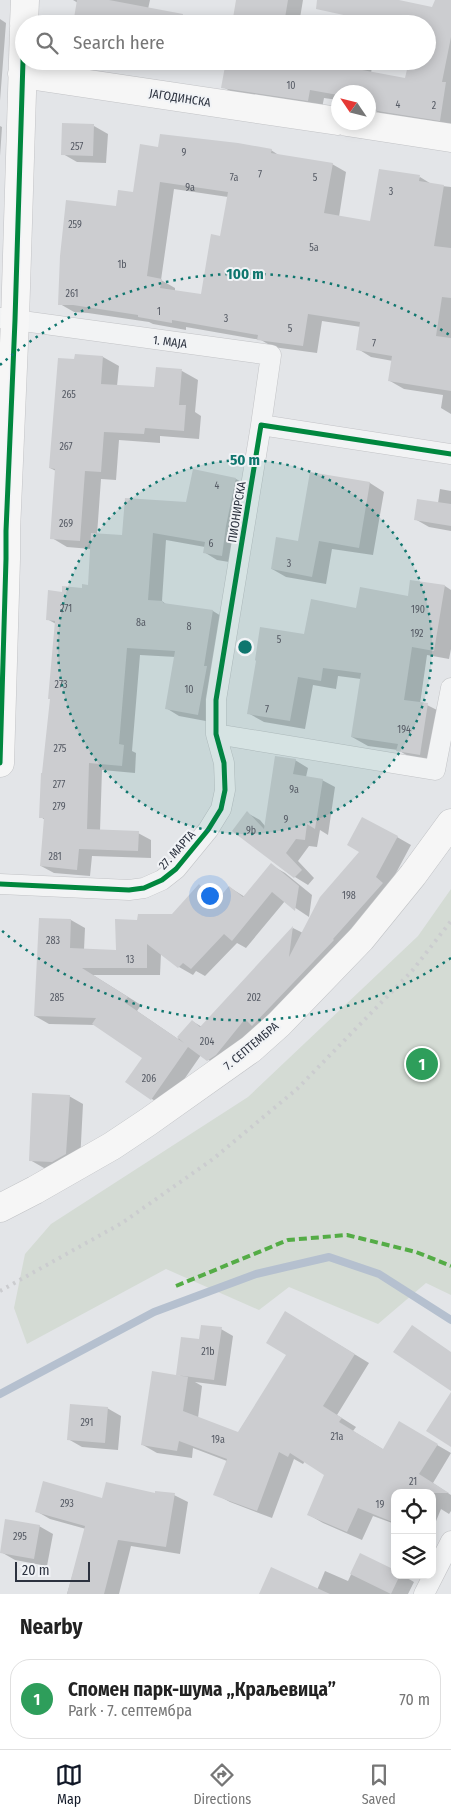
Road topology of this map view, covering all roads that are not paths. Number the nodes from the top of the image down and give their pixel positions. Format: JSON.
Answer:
{"nodes":[{"id":1,"x":25,"y":0,"type":"edge"},
{"id":2,"x":24,"y":15,"type":"edge"},
{"id":3,"x":22,"y":70,"type":"edge"},
{"id":4,"x":22,"y":74,"type":"junction"},
{"id":5,"x":331,"y":120,"type":"edge"},
{"id":6,"x":376,"y":126,"type":"edge"},
{"id":7,"x":451,"y":138,"type":"edge"},
{"id":8,"x":8,"y":319,"type":"edge"},
{"id":9,"x":261,"y":425,"type":"junction"},
{"id":10,"x":451,"y":454,"type":"edge"},
{"id":11,"x":3,"y":560,"type":"edge"},
{"id":12,"x":2,"y":611,"type":"edge"},
{"id":13,"x":451,"y":688,"type":"edge"},
{"id":14,"x":216,"y":734,"type":"junction"},
{"id":15,"x":0,"y":763,"type":"edge"},
{"id":16,"x":451,"y":823,"type":"edge"},
{"id":17,"x":0,"y":884,"type":"edge"},
{"id":18,"x":0,"y":1208,"type":"edge"},
{"id":19,"x":451,"y":1541,"type":"edge"},
{"id":20,"x":424,"y":1594,"type":"edge"}],
"edges":[{"from":1,"to":2,"type":"street"},
{"from":3,"to":4,"type":"street"},
{"from":4,"to":5,"type":"street","name":"ЈАГОДИНСКА"},
{"from":4,"to":8,"type":"street"},
{"from":6,"to":7,"type":"street"},
{"from":8,"to":9,"type":"street","name":"1. МАЈА"},
{"from":8,"to":11,"type":"street"},
{"from":9,"to":10,"type":"street"},
{"from":9,"to":14,"type":"street","name":"ПИОНИРСКА"},
{"from":11,"to":12,"type":"street"},
{"from":12,"to":15,"type":"street"},
{"from":13,"to":14,"type":"street"},
{"from":14,"to":17,"type":"street","name":"27. МАРТА"},
{"from":16,"to":18,"type":"street","name":"7. СЕПТЕМБРА"},
{"from":19,"to":20,"type":"street"}]}
